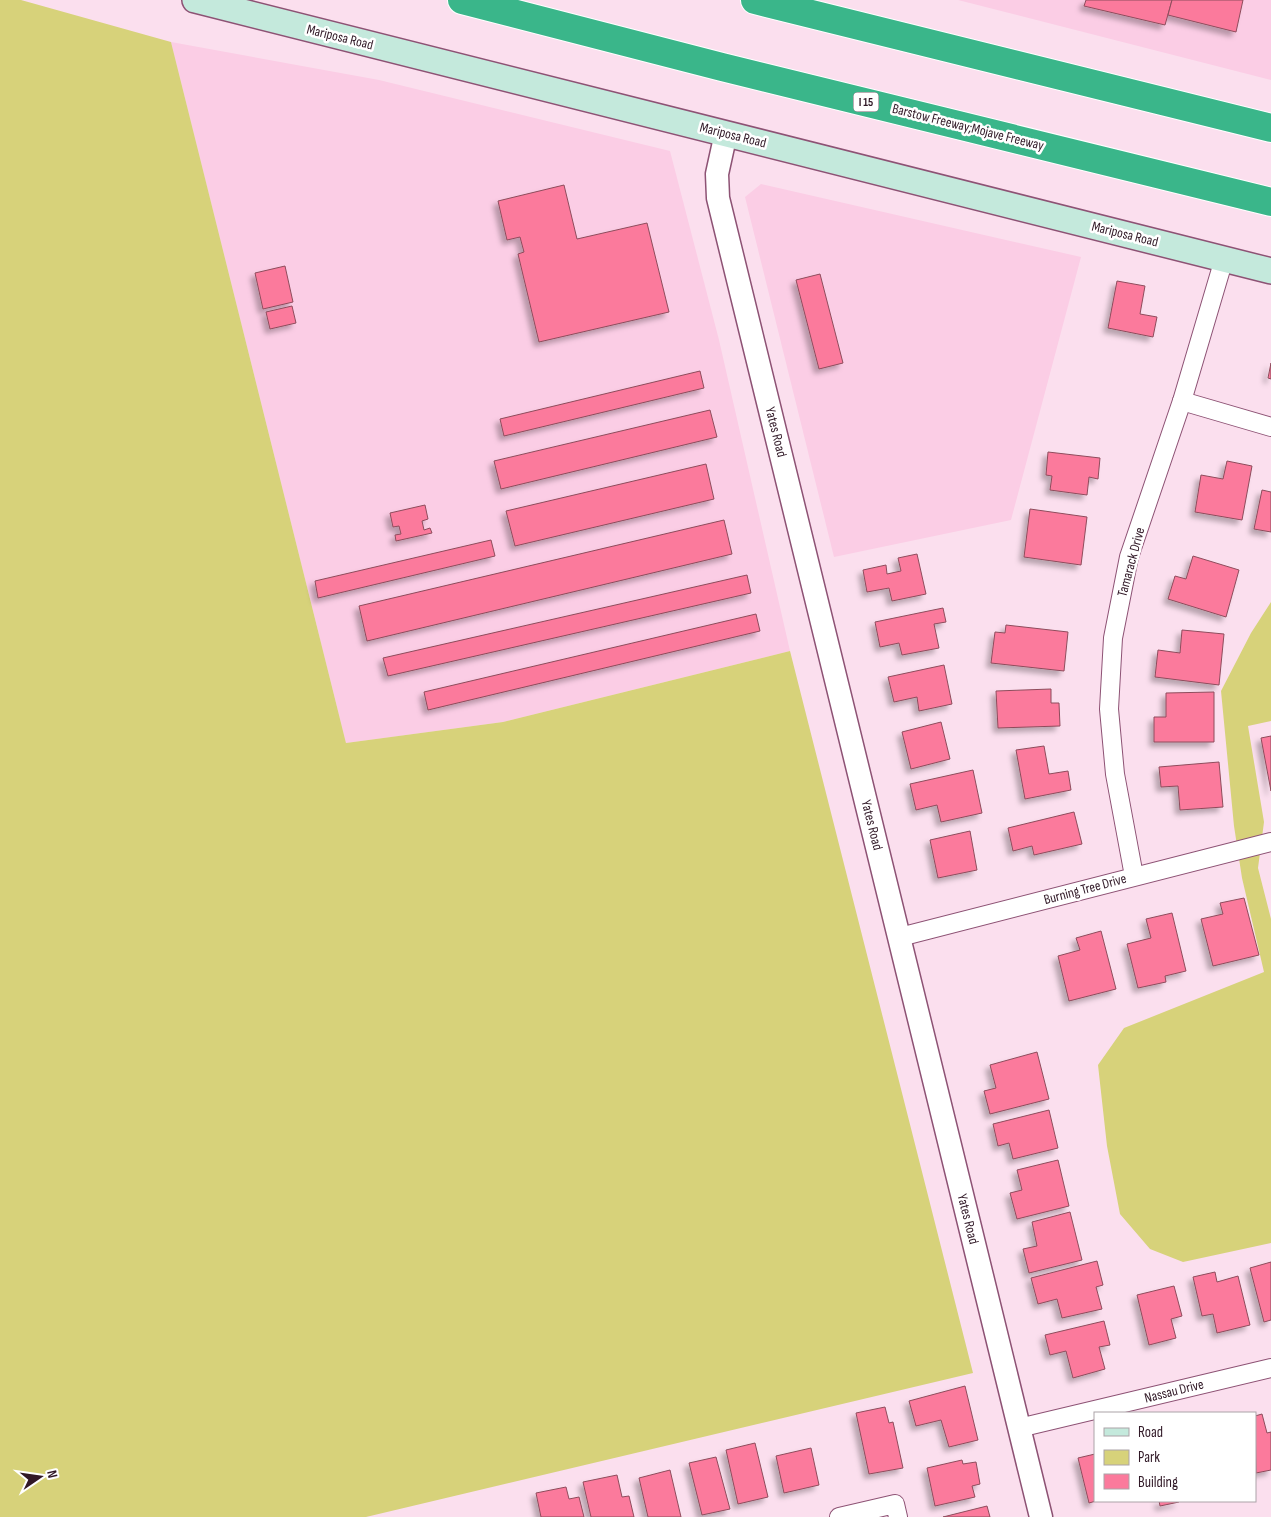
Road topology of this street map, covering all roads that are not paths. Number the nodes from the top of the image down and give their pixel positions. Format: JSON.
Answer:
{"nodes":[{"id":1,"x":195,"y":0,"type":"edge"},
{"id":2,"x":462,"y":0,"type":"edge"},
{"id":3,"x":755,"y":0,"type":"edge"},
{"id":4,"x":1271,"y":128,"type":"edge"},
{"id":5,"x":726,"y":133,"type":"junction"},
{"id":6,"x":1271,"y":202,"type":"edge"},
{"id":7,"x":1224,"y":259,"type":"junction"},
{"id":8,"x":1271,"y":271,"type":"edge"},
{"id":9,"x":1182,"y":401,"type":"junction"},
{"id":10,"x":1271,"y":427,"type":"edge"},
{"id":11,"x":1271,"y":842,"type":"edge"},
{"id":12,"x":1134,"y":876,"type":"junction"},
{"id":13,"x":900,"y":937,"type":"junction"},
{"id":14,"x":1271,"y":1368,"type":"edge"},
{"id":15,"x":1020,"y":1428,"type":"junction"},
{"id":16,"x":897,"y":1511,"type":"edge"},
{"id":17,"x":839,"y":1517,"type":"edge"},
{"id":18,"x":1041,"y":1517,"type":"edge"}],
"edges":[{"from":1,"to":5,"type":"main road","name":"Mariposa Road"},
{"from":2,"to":6,"type":"highway","name":"Barstow Freeway;Mojave Freeway","number":"I 15"},
{"from":3,"to":4,"type":"highway"},
{"from":5,"to":7,"type":"main road","name":"Mariposa Road"},
{"from":5,"to":13,"type":"street","name":"Yates Road"},
{"from":7,"to":8,"type":"main road","name":"Mariposa Road"},
{"from":7,"to":9,"type":"street","name":"Tamarack Drive"},
{"from":9,"to":10,"type":"street"},
{"from":9,"to":12,"type":"street","name":"Tamarack Drive"},
{"from":11,"to":12,"type":"street","name":"Burning Tree Drive"},
{"from":12,"to":13,"type":"street","name":"Burning Tree Drive"},
{"from":13,"to":15,"type":"street","name":"Yates Road"},
{"from":14,"to":15,"type":"street","name":"Nassau Drive"},
{"from":15,"to":18,"type":"street","name":"Yates Road"},
{"from":16,"to":17,"type":"street"}]}
